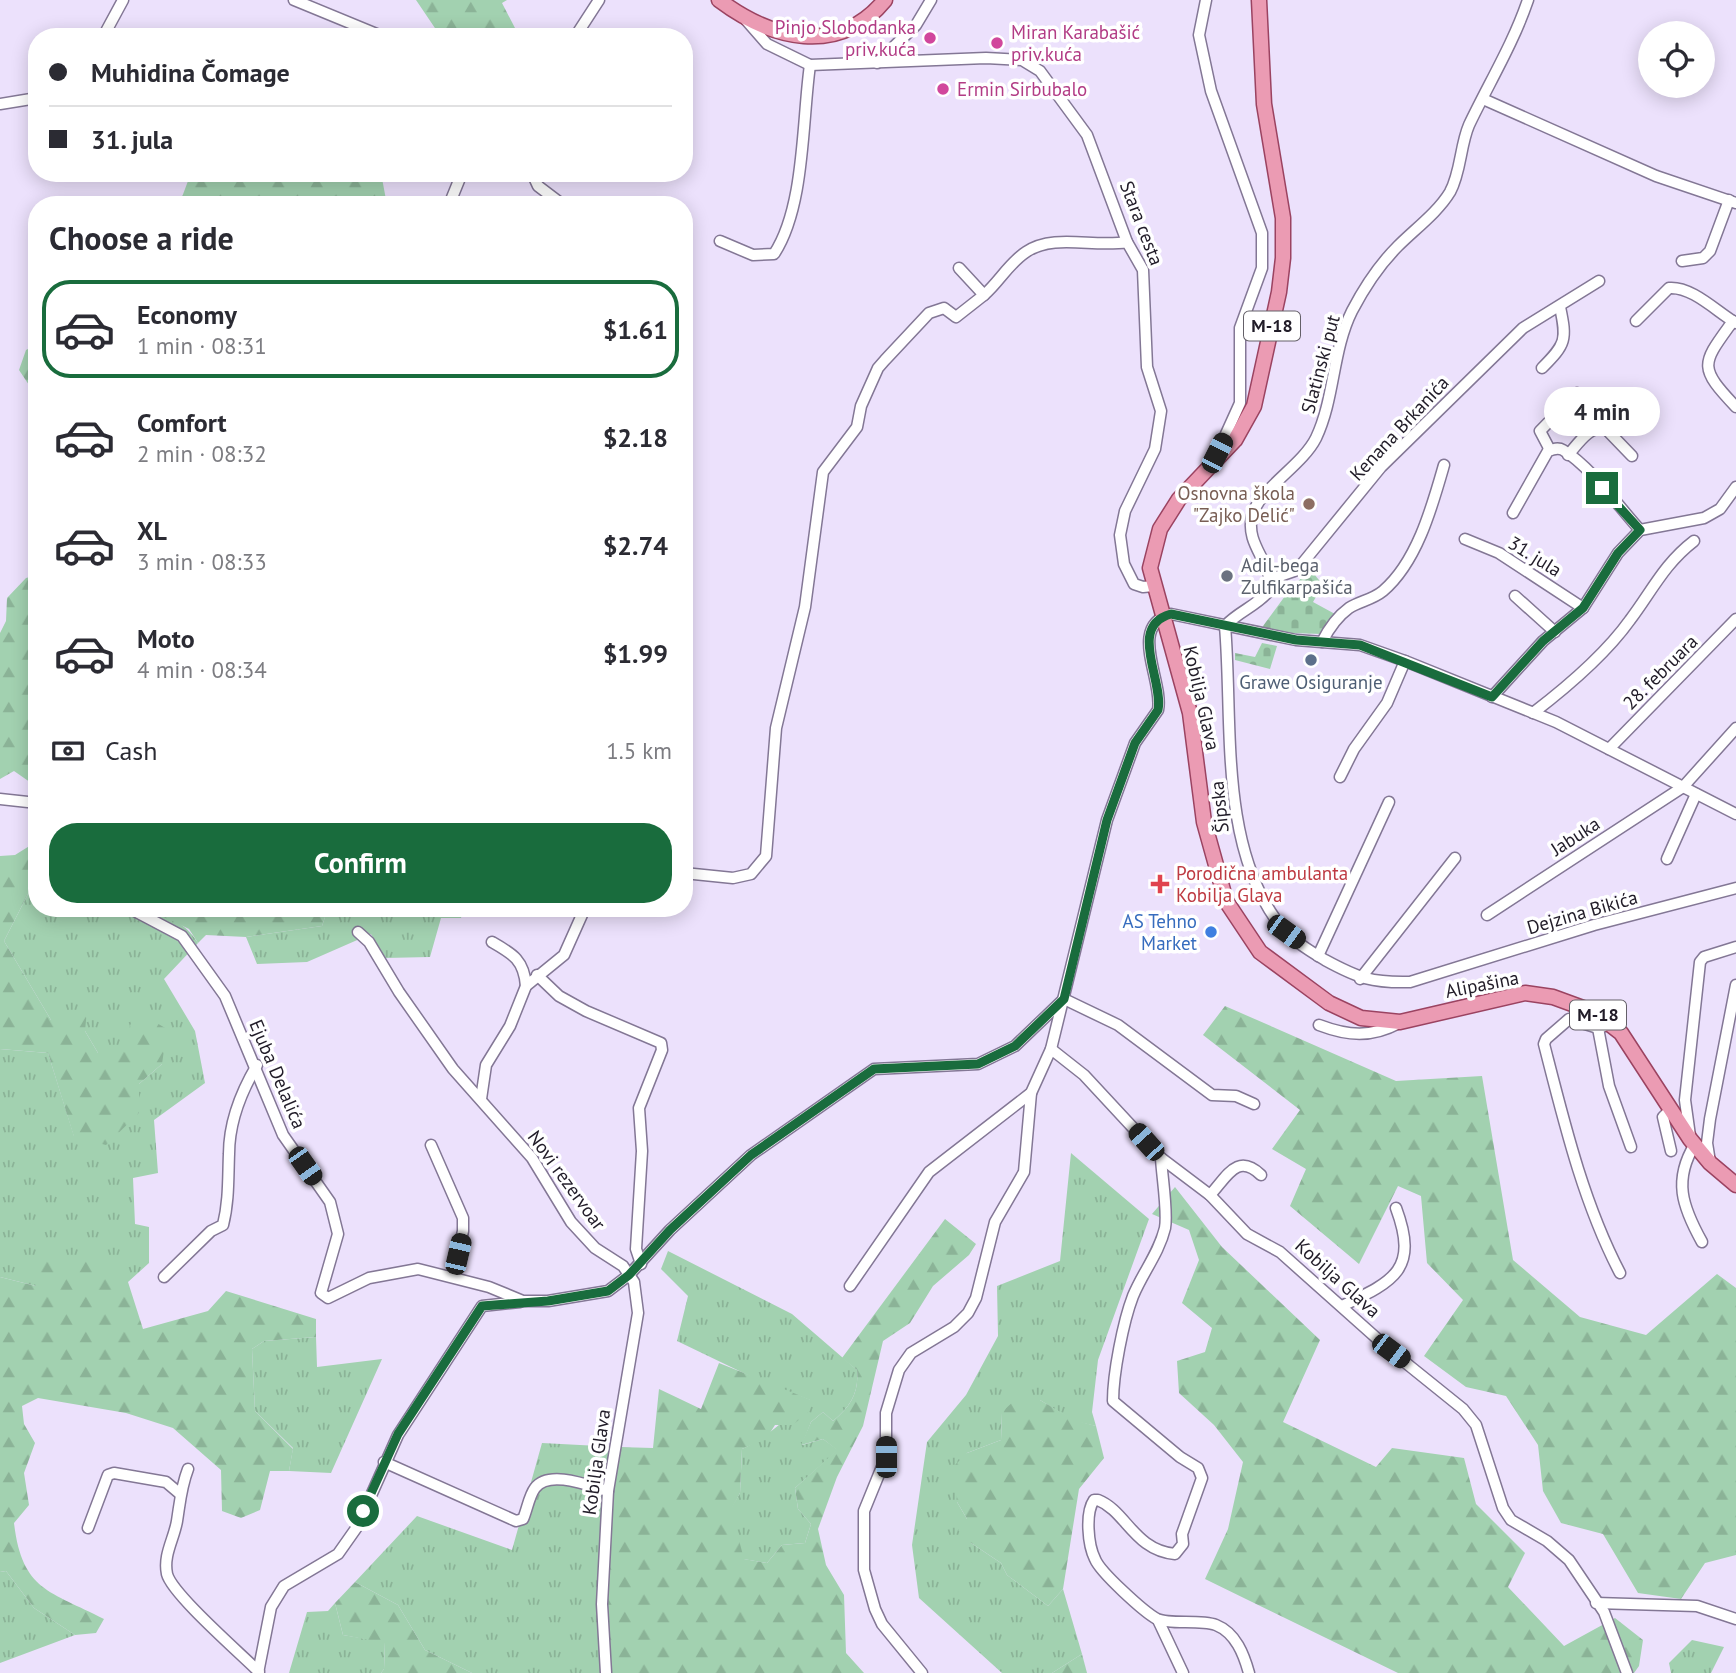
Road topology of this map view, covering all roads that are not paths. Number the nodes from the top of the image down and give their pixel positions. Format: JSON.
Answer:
{"nodes":[{"id":1,"x":123,"y":0,"type":"edge"},
{"id":2,"x":294,"y":0,"type":"edge"},
{"id":3,"x":599,"y":0,"type":"edge"},
{"id":4,"x":719,"y":0,"type":"edge"},
{"id":5,"x":885,"y":0,"type":"edge"},
{"id":6,"x":931,"y":0,"type":"edge"},
{"id":7,"x":1206,"y":0,"type":"edge"},
{"id":8,"x":1259,"y":0,"type":"edge"},
{"id":9,"x":1528,"y":0,"type":"edge"},
{"id":10,"x":746,"y":20,"type":"junction"},
{"id":11,"x":108,"y":28,"type":"edge"},
{"id":12,"x":362,"y":28,"type":"edge"},
{"id":13,"x":581,"y":28,"type":"edge"},
{"id":14,"x":877,"y":63,"type":"junction"},
{"id":15,"x":810,"y":65,"type":"junction"},
{"id":16,"x":28,"y":99,"type":"edge"},
{"id":17,"x":1483,"y":99,"type":"junction"},
{"id":18,"x":0,"y":104,"type":"edge"},
{"id":19,"x":536,"y":182,"type":"edge"},
{"id":20,"x":551,"y":196,"type":"edge"},
{"id":21,"x":1732,"y":202,"type":"edge"},
{"id":22,"x":720,"y":241,"type":"dead end"},
{"id":23,"x":1126,"y":242,"type":"junction"},
{"id":24,"x":1682,"y":261,"type":"dead end"},
{"id":25,"x":959,"y":268,"type":"dead end"},
{"id":26,"x":1599,"y":281,"type":"dead end"},
{"id":27,"x":984,"y":295,"type":"junction"},
{"id":28,"x":1560,"y":307,"type":"junction"},
{"id":29,"x":1636,"y":321,"type":"dead end"},
{"id":30,"x":1735,"y":322,"type":"edge"},
{"id":31,"x":1542,"y":368,"type":"dead end"},
{"id":32,"x":1577,"y":393,"type":"dead end"},
{"id":33,"x":1736,"y":407,"type":"edge"},
{"id":34,"x":1550,"y":450,"type":"junction"},
{"id":35,"x":1568,"y":454,"type":"junction"},
{"id":36,"x":1632,"y":456,"type":"dead end"},
{"id":37,"x":1444,"y":465,"type":"dead end"},
{"id":38,"x":1208,"y":471,"type":"junction"},
{"id":39,"x":1736,"y":487,"type":"edge"},
{"id":40,"x":1513,"y":513,"type":"dead end"},
{"id":41,"x":1640,"y":530,"type":"junction"},
{"id":42,"x":1465,"y":539,"type":"dead end"},
{"id":43,"x":1694,"y":541,"type":"dead end"},
{"id":44,"x":1271,"y":579,"type":"junction"},
{"id":45,"x":1153,"y":586,"type":"junction"},
{"id":46,"x":1515,"y":596,"type":"dead end"},
{"id":47,"x":1583,"y":608,"type":"junction"},
{"id":48,"x":1161,"y":617,"type":"junction"},
{"id":49,"x":1736,"y":619,"type":"edge"},
{"id":50,"x":1225,"y":626,"type":"junction"},
{"id":51,"x":1555,"y":632,"type":"junction"},
{"id":52,"x":1322,"y":642,"type":"junction"},
{"id":53,"x":1405,"y":661,"type":"junction"},
{"id":54,"x":1492,"y":697,"type":"junction"},
{"id":55,"x":1533,"y":713,"type":"junction"},
{"id":56,"x":1736,"y":728,"type":"edge"},
{"id":57,"x":1609,"y":749,"type":"junction"},
{"id":58,"x":1340,"y":777,"type":"dead end"},
{"id":59,"x":1683,"y":787,"type":"junction"},
{"id":60,"x":1696,"y":794,"type":"junction"},
{"id":61,"x":0,"y":799,"type":"edge"},
{"id":62,"x":28,"y":802,"type":"edge"},
{"id":63,"x":1389,"y":802,"type":"dead end"},
{"id":64,"x":1736,"y":814,"type":"edge"},
{"id":65,"x":1455,"y":858,"type":"dead end"},
{"id":66,"x":1667,"y":859,"type":"dead end"},
{"id":67,"x":693,"y":874,"type":"edge"},
{"id":68,"x":1736,"y":888,"type":"edge"},
{"id":69,"x":1487,"y":915,"type":"dead end"},
{"id":70,"x":146,"y":917,"type":"edge"},
{"id":71,"x":581,"y":917,"type":"edge"},
{"id":72,"x":358,"y":932,"type":"dead end"},
{"id":73,"x":492,"y":942,"type":"dead end"},
{"id":74,"x":1736,"y":947,"type":"edge"},
{"id":75,"x":1318,"y":956,"type":"junction"},
{"id":76,"x":1439,"y":973,"type":"joint"},
{"id":77,"x":537,"y":975,"type":"junction"},
{"id":78,"x":1360,"y":979,"type":"junction"},
{"id":79,"x":526,"y":985,"type":"junction"},
{"id":80,"x":1736,"y":985,"type":"edge"},
{"id":81,"x":1064,"y":999,"type":"junction"},
{"id":82,"x":1383,"y":1022,"type":"joint"},
{"id":83,"x":1400,"y":1023,"type":"junction"},
{"id":84,"x":1319,"y":1025,"type":"dead end"},
{"id":85,"x":1605,"y":1026,"type":"junction"},
{"id":86,"x":1051,"y":1049,"type":"junction"},
{"id":87,"x":257,"y":1065,"type":"junction"},
{"id":88,"x":1031,"y":1093,"type":"junction"},
{"id":89,"x":481,"y":1099,"type":"junction"},
{"id":90,"x":1254,"y":1104,"type":"dead end"},
{"id":91,"x":1670,"y":1110,"type":"junction"},
{"id":92,"x":1693,"y":1142,"type":"junction"},
{"id":93,"x":431,"y":1145,"type":"dead end"},
{"id":94,"x":1631,"y":1146,"type":"dead end"},
{"id":95,"x":1671,"y":1151,"type":"dead end"},
{"id":96,"x":1161,"y":1158,"type":"junction"},
{"id":97,"x":1710,"y":1163,"type":"junction"},
{"id":98,"x":1261,"y":1175,"type":"dead end"},
{"id":99,"x":1736,"y":1185,"type":"edge"},
{"id":100,"x":1210,"y":1195,"type":"junction"},
{"id":101,"x":1396,"y":1208,"type":"dead end"},
{"id":102,"x":1702,"y":1242,"type":"dead end"},
{"id":103,"x":641,"y":1264,"type":"junction"},
{"id":104,"x":1620,"y":1273,"type":"dead end"},
{"id":105,"x":629,"y":1275,"type":"junction"},
{"id":106,"x":453,"y":1276,"type":"junction"},
{"id":107,"x":164,"y":1277,"type":"dead end"},
{"id":108,"x":849,"y":1286,"type":"dead end"},
{"id":109,"x":523,"y":1301,"type":"junction"},
{"id":110,"x":1342,"y":1307,"type":"junction"},
{"id":111,"x":384,"y":1462,"type":"junction"},
{"id":112,"x":188,"y":1469,"type":"dead end"},
{"id":113,"x":608,"y":1491,"type":"junction"},
{"id":114,"x":179,"y":1493,"type":"junction"},
{"id":115,"x":88,"y":1528,"type":"dead end"},
{"id":116,"x":1596,"y":1603,"type":"junction"},
{"id":117,"x":1736,"y":1619,"type":"edge"},
{"id":118,"x":1158,"y":1620,"type":"junction"},
{"id":119,"x":259,"y":1672,"type":"edge"},
{"id":120,"x":606,"y":1673,"type":"edge"},
{"id":121,"x":922,"y":1673,"type":"edge"},
{"id":122,"x":1183,"y":1673,"type":"edge"},
{"id":123,"x":1249,"y":1673,"type":"edge"},
{"id":124,"x":1627,"y":1673,"type":"edge"}],
"edges":[{"from":1,"to":11,"type":"street"},
{"from":2,"to":12,"type":"street"},
{"from":3,"to":13,"type":"street"},
{"from":4,"to":10,"type":"main road"},
{"from":5,"to":10,"type":"main road"},
{"from":6,"to":14,"type":"street"},
{"from":7,"to":38,"type":"street"},
{"from":8,"to":38,"type":"main road","number":"M-18"},
{"from":9,"to":17,"type":"street","name":"Slatinski put"},
{"from":10,"to":15,"type":"street","name":"Stara cesta"},
{"from":14,"to":15,"type":"street","name":"Stara cesta"},
{"from":14,"to":23,"type":"street","name":"Stara cesta"},
{"from":15,"to":22,"type":"street"},
{"from":16,"to":18,"type":"street"},
{"from":17,"to":21,"type":"street"},
{"from":17,"to":44,"type":"street","name":"Slatinski put"},
{"from":19,"to":20,"type":"street"},
{"from":21,"to":24,"type":"street"},
{"from":23,"to":27,"type":"street"},
{"from":23,"to":45,"type":"street","name":"Stara cesta"},
{"from":25,"to":27,"type":"street"},
{"from":26,"to":28,"type":"street","name":"Kenana Brkanića"},
{"from":27,"to":67,"type":"street"},
{"from":28,"to":31,"type":"street"},
{"from":28,"to":44,"type":"street","name":"Kenana Brkanića"},
{"from":29,"to":30,"type":"street"},
{"from":30,"to":33,"type":"street"},
{"from":32,"to":34,"type":"street"},
{"from":34,"to":35,"type":"street"},
{"from":34,"to":40,"type":"street","name":"31. jula"},
{"from":35,"to":36,"type":"street"},
{"from":35,"to":41,"type":"street"},
{"from":37,"to":52,"type":"street"},
{"from":38,"to":45,"type":"main road","number":"M-18"},
{"from":39,"to":41,"type":"street"},
{"from":41,"to":47,"type":"street"},
{"from":42,"to":47,"type":"street","name":"31. jula"},
{"from":43,"to":55,"type":"street"},
{"from":44,"to":50,"type":"street"},
{"from":45,"to":48,"type":"main road","number":"M-18"},
{"from":46,"to":51,"type":"street"},
{"from":47,"to":51,"type":"street"},
{"from":48,"to":50,"type":"street"},
{"from":48,"to":81,"type":"street"},
{"from":48,"to":82,"type":"main road","name":"Kobilja Glava","number":"M-18"},
{"from":49,"to":57,"type":"street","name":"28. februara"},
{"from":50,"to":52,"type":"street"},
{"from":50,"to":75,"type":"street","name":"Šipska"},
{"from":51,"to":54,"type":"street"},
{"from":52,"to":53,"type":"street"},
{"from":53,"to":54,"type":"street"},
{"from":53,"to":58,"type":"street"},
{"from":54,"to":55,"type":"street"},
{"from":55,"to":57,"type":"street"},
{"from":56,"to":59,"type":"street","name":"Jabuka"},
{"from":57,"to":59,"type":"street"},
{"from":59,"to":60,"type":"street"},
{"from":59,"to":69,"type":"street","name":"Jabuka"},
{"from":60,"to":64,"type":"street"},
{"from":60,"to":66,"type":"street"},
{"from":61,"to":62,"type":"street"},
{"from":63,"to":75,"type":"street"},
{"from":65,"to":78,"type":"street"},
{"from":68,"to":76,"type":"street","name":"Dejzina Bikića"},
{"from":70,"to":87,"type":"street","name":"Ejuba Delalića"},
{"from":71,"to":77,"type":"street"},
{"from":72,"to":89,"type":"street","name":"Novi rezervoar"},
{"from":73,"to":79,"type":"street"},
{"from":74,"to":92,"type":"street"},
{"from":75,"to":78,"type":"street","name":"Šipska"},
{"from":76,"to":78,"type":"street","name":"Šipska"},
{"from":77,"to":79,"type":"street"},
{"from":77,"to":103,"type":"street"},
{"from":79,"to":89,"type":"street"},
{"from":80,"to":97,"type":"street"},
{"from":81,"to":86,"type":"street"},
{"from":81,"to":90,"type":"street"},
{"from":81,"to":103,"type":"street"},
{"from":82,"to":83,"type":"main road","name":"Alipašina","number":"M-18"},
{"from":83,"to":84,"type":"street"},
{"from":83,"to":85,"type":"main road","name":"Alipašina","number":"M-18"},
{"from":85,"to":91,"type":"main road","name":"Alipašina","number":"M-18"},
{"from":85,"to":94,"type":"street"},
{"from":85,"to":104,"type":"street"},
{"from":86,"to":88,"type":"street"},
{"from":86,"to":96,"type":"street","name":"Kobilja Glava"},
{"from":87,"to":106,"type":"street","name":"Ejuba Delalića"},
{"from":87,"to":107,"type":"street"},
{"from":88,"to":108,"type":"street"},
{"from":88,"to":121,"type":"street"},
{"from":89,"to":105,"type":"street","name":"Novi rezervoar"},
{"from":91,"to":92,"type":"main road","name":"Alipašina","number":"M-18"},
{"from":91,"to":95,"type":"street"},
{"from":92,"to":97,"type":"main road","name":"Alipašina","number":"M-18"},
{"from":92,"to":102,"type":"street"},
{"from":93,"to":106,"type":"street"},
{"from":96,"to":100,"type":"street","name":"Kobilja Glava"},
{"from":96,"to":118,"type":"street"},
{"from":97,"to":99,"type":"main road","name":"Alipašina","number":"M-18"},
{"from":98,"to":100,"type":"street"},
{"from":100,"to":110,"type":"street","name":"Kobilja Glava"},
{"from":101,"to":110,"type":"street"},
{"from":103,"to":105,"type":"street"},
{"from":105,"to":109,"type":"street","name":"Ejuba Delalića"},
{"from":105,"to":113,"type":"street","name":"Kobilja Glava"},
{"from":106,"to":109,"type":"street","name":"Ejuba Delalića"},
{"from":109,"to":111,"type":"street"},
{"from":110,"to":116,"type":"street","name":"Kobilja Glava"},
{"from":111,"to":113,"type":"street"},
{"from":111,"to":119,"type":"street"},
{"from":112,"to":114,"type":"street"},
{"from":113,"to":120,"type":"street","name":"Kobilja Glava"},
{"from":114,"to":115,"type":"street"},
{"from":114,"to":119,"type":"street"},
{"from":116,"to":117,"type":"street"},
{"from":116,"to":124,"type":"street","name":"Kobilja Glava"},
{"from":118,"to":122,"type":"street"},
{"from":118,"to":123,"type":"street"}]}
